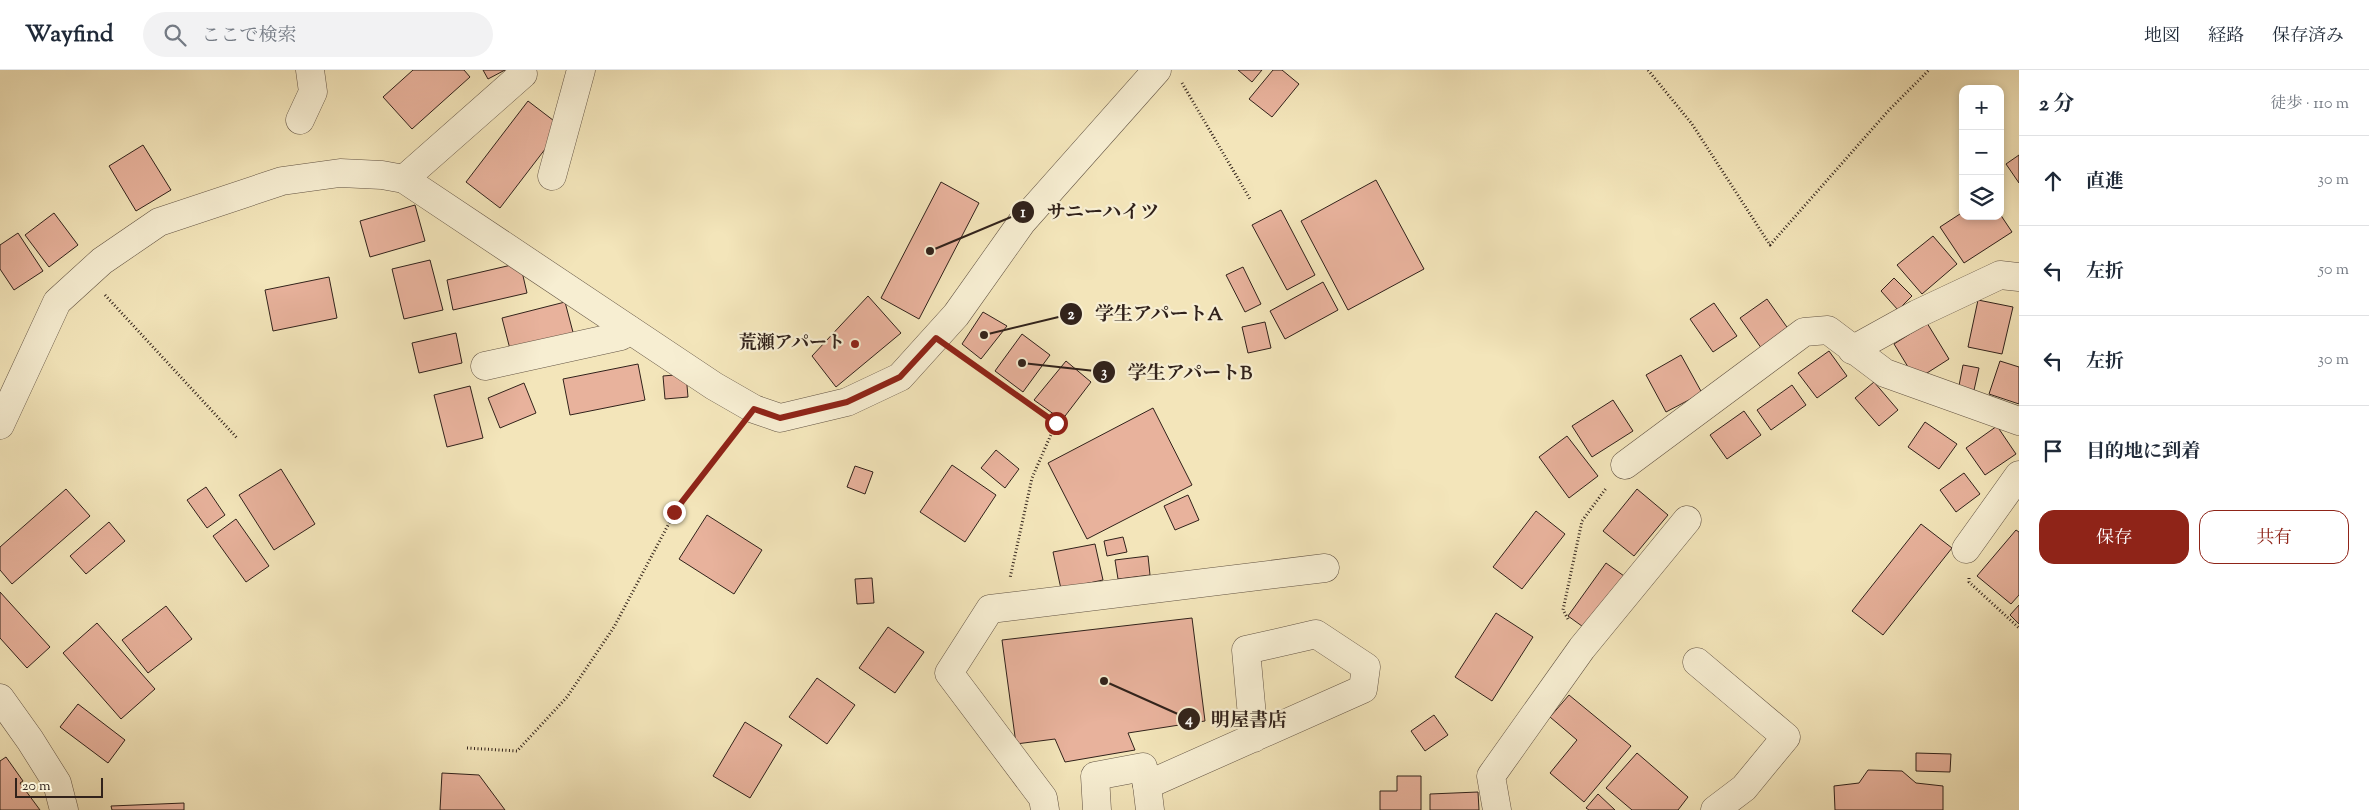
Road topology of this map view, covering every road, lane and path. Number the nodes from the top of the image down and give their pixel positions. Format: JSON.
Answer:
{"nodes":[{"id":1,"x":310,"y":70,"type":"edge"},
{"id":2,"x":581,"y":70,"type":"edge"},
{"id":3,"x":1648,"y":70,"type":"edge"},
{"id":4,"x":1929,"y":70,"type":"edge"},
{"id":5,"x":523,"y":74,"type":"dead end"},
{"id":6,"x":1168,"y":74,"type":"edge"},
{"id":7,"x":300,"y":120,"type":"dead end"},
{"id":8,"x":552,"y":176,"type":"dead end"},
{"id":9,"x":404,"y":179,"type":"junction"},
{"id":10,"x":1250,"y":199,"type":"dead end"},
{"id":11,"x":86,"y":274,"type":"junction"},
{"id":12,"x":2019,"y":277,"type":"edge"},
{"id":13,"x":628,"y":329,"type":"junction"},
{"id":14,"x":936,"y":338,"type":"junction"},
{"id":15,"x":1852,"y":350,"type":"junction"},
{"id":16,"x":485,"y":366,"type":"dead end"},
{"id":17,"x":754,"y":409,"type":"junction"},
{"id":18,"x":2019,"y":420,"type":"edge"},
{"id":19,"x":0,"y":425,"type":"edge"},
{"id":20,"x":238,"y":439,"type":"dead end"},
{"id":21,"x":1624,"y":465,"type":"joint"},
{"id":22,"x":2019,"y":475,"type":"edge"},
{"id":23,"x":1687,"y":520,"type":"dead end"},
{"id":24,"x":1966,"y":549,"type":"joint"},
{"id":25,"x":1325,"y":568,"type":"dead end"},
{"id":26,"x":990,"y":609,"type":"junction"},
{"id":27,"x":2019,"y":628,"type":"edge"},
{"id":28,"x":1582,"y":648,"type":"junction"},
{"id":29,"x":1697,"y":662,"type":"dead end"},
{"id":30,"x":0,"y":698,"type":"edge"},
{"id":31,"x":1254,"y":738,"type":"junction"},
{"id":32,"x":467,"y":748,"type":"dead end"},
{"id":33,"x":1149,"y":798,"type":"edge"},
{"id":34,"x":64,"y":810,"type":"edge"},
{"id":35,"x":1045,"y":810,"type":"edge"},
{"id":36,"x":1096,"y":810,"type":"edge"},
{"id":37,"x":1497,"y":810,"type":"edge"},
{"id":38,"x":1715,"y":810,"type":"edge"}],
"edges":[{"from":1,"to":7,"type":"street"},
{"from":2,"to":8,"type":"street"},
{"from":3,"to":4,"type":"path"},
{"from":5,"to":9,"type":"street"},
{"from":6,"to":10,"type":"path"},
{"from":6,"to":14,"type":"street"},
{"from":9,"to":11,"type":"street"},
{"from":9,"to":13,"type":"street"},
{"from":11,"to":19,"type":"street"},
{"from":11,"to":20,"type":"path"},
{"from":12,"to":15,"type":"street"},
{"from":13,"to":16,"type":"street"},
{"from":13,"to":17,"type":"street"},
{"from":14,"to":17,"type":"street"},
{"from":14,"to":26,"type":"path"},
{"from":15,"to":18,"type":"street"},
{"from":15,"to":21,"type":"street"},
{"from":17,"to":32,"type":"path"},
{"from":21,"to":28,"type":"path"},
{"from":22,"to":24,"type":"street"},
{"from":23,"to":28,"type":"street"},
{"from":24,"to":27,"type":"path"},
{"from":25,"to":26,"type":"street"},
{"from":26,"to":35,"type":"street"},
{"from":28,"to":37,"type":"street"},
{"from":29,"to":38,"type":"street"},
{"from":30,"to":34,"type":"street"},
{"from":31,"to":31,"type":"street"},
{"from":31,"to":33,"type":"street"},
{"from":33,"to":36,"type":"street"}]}
